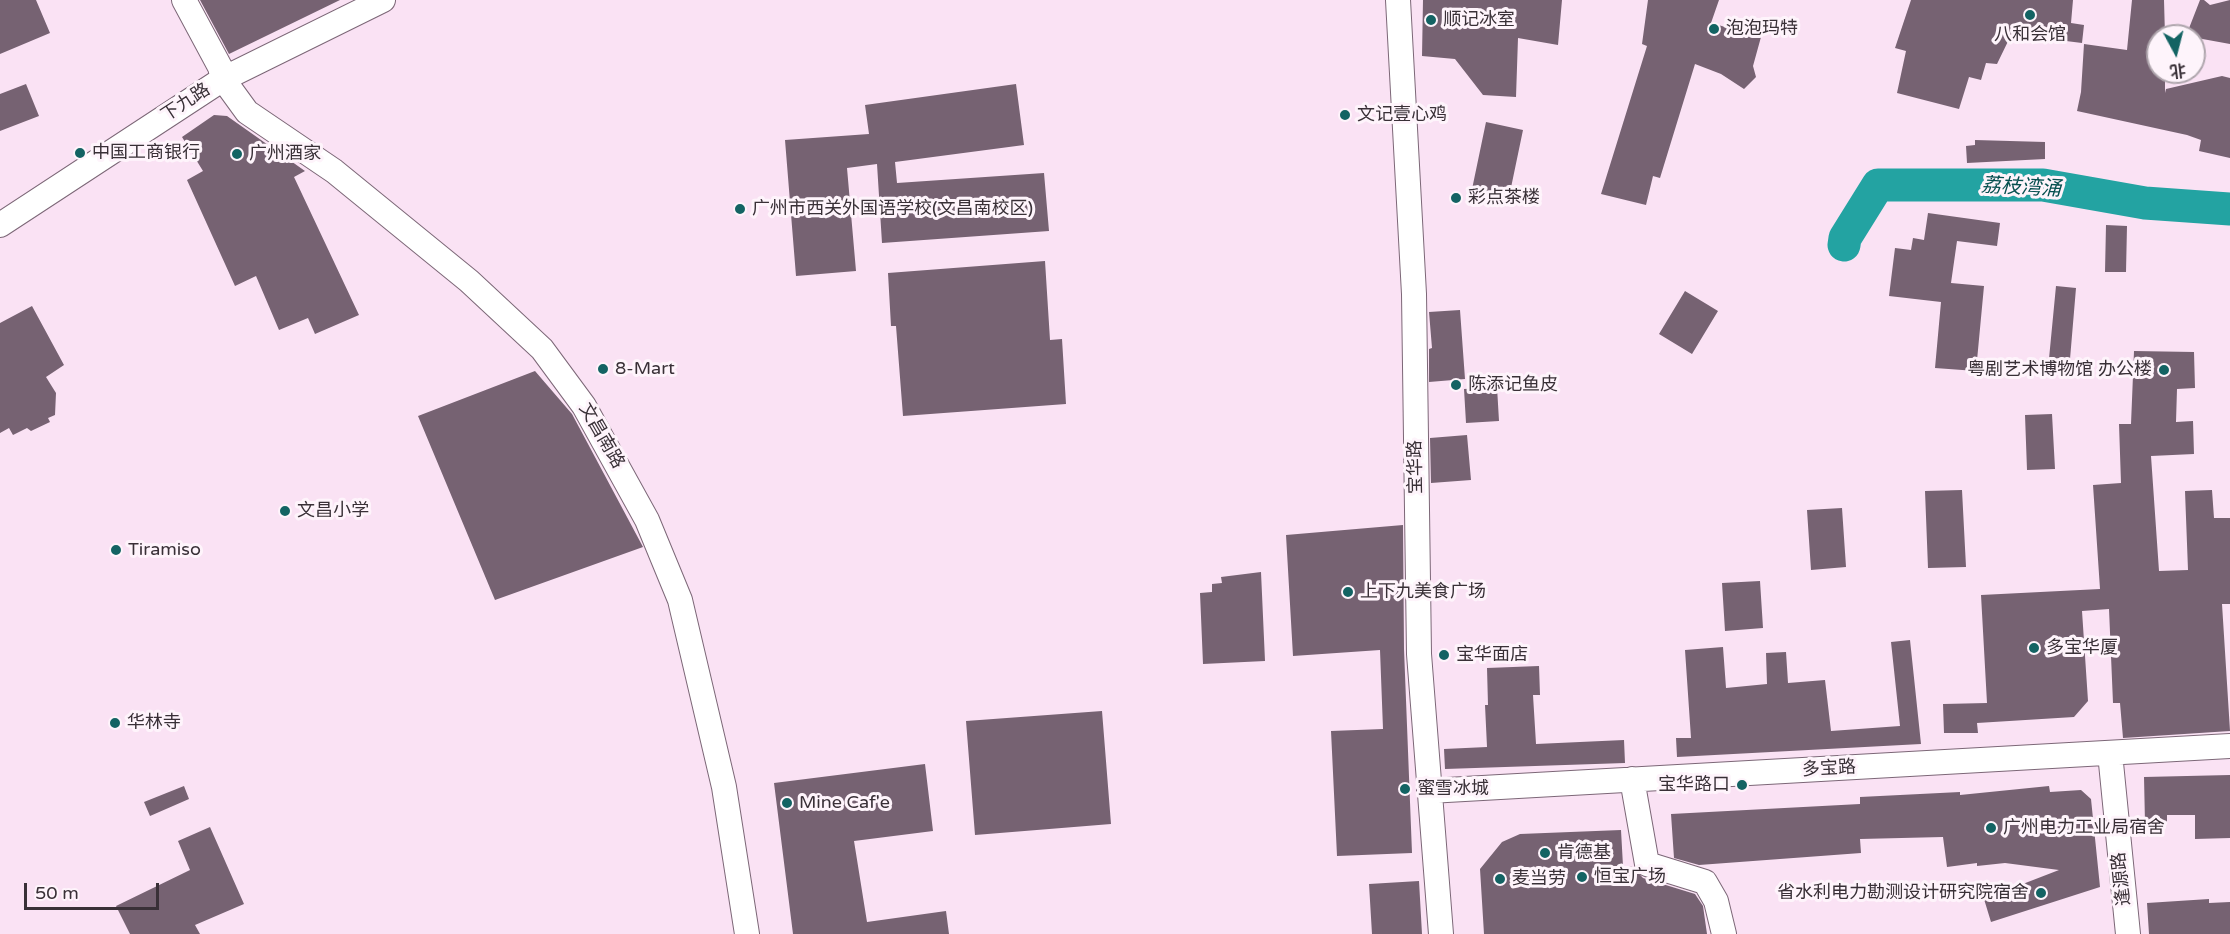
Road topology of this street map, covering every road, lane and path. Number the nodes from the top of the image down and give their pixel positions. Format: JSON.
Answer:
{"nodes":[{"id":1,"x":184,"y":0,"type":"edge"},
{"id":2,"x":383,"y":0,"type":"edge"},
{"id":3,"x":1398,"y":0,"type":"edge"},
{"id":4,"x":223,"y":80,"type":"junction"},
{"id":5,"x":0,"y":225,"type":"edge"},
{"id":6,"x":2230,"y":746,"type":"edge"},
{"id":7,"x":2110,"y":753,"type":"junction"},
{"id":8,"x":1632,"y":779,"type":"junction"},
{"id":9,"x":1429,"y":791,"type":"junction"},
{"id":10,"x":747,"y":934,"type":"edge"},
{"id":11,"x":1441,"y":934,"type":"edge"},
{"id":12,"x":1724,"y":934,"type":"edge"},
{"id":13,"x":2128,"y":934,"type":"edge"}],
"edges":[{"from":1,"to":4,"type":"street","name":"文昌南路"},
{"from":2,"to":4,"type":"street","name":"下九路"},
{"from":3,"to":9,"type":"street","name":"宝华路"},
{"from":4,"to":5,"type":"street","name":"下九路"},
{"from":4,"to":10,"type":"street","name":"文昌南路"},
{"from":6,"to":7,"type":"street","name":"多宝路"},
{"from":7,"to":8,"type":"street","name":"多宝路"},
{"from":7,"to":13,"type":"street","name":"逢源路"},
{"from":8,"to":9,"type":"street","name":"多宝路"},
{"from":8,"to":12,"type":"street"},
{"from":9,"to":11,"type":"street","name":"宝华路"}]}
